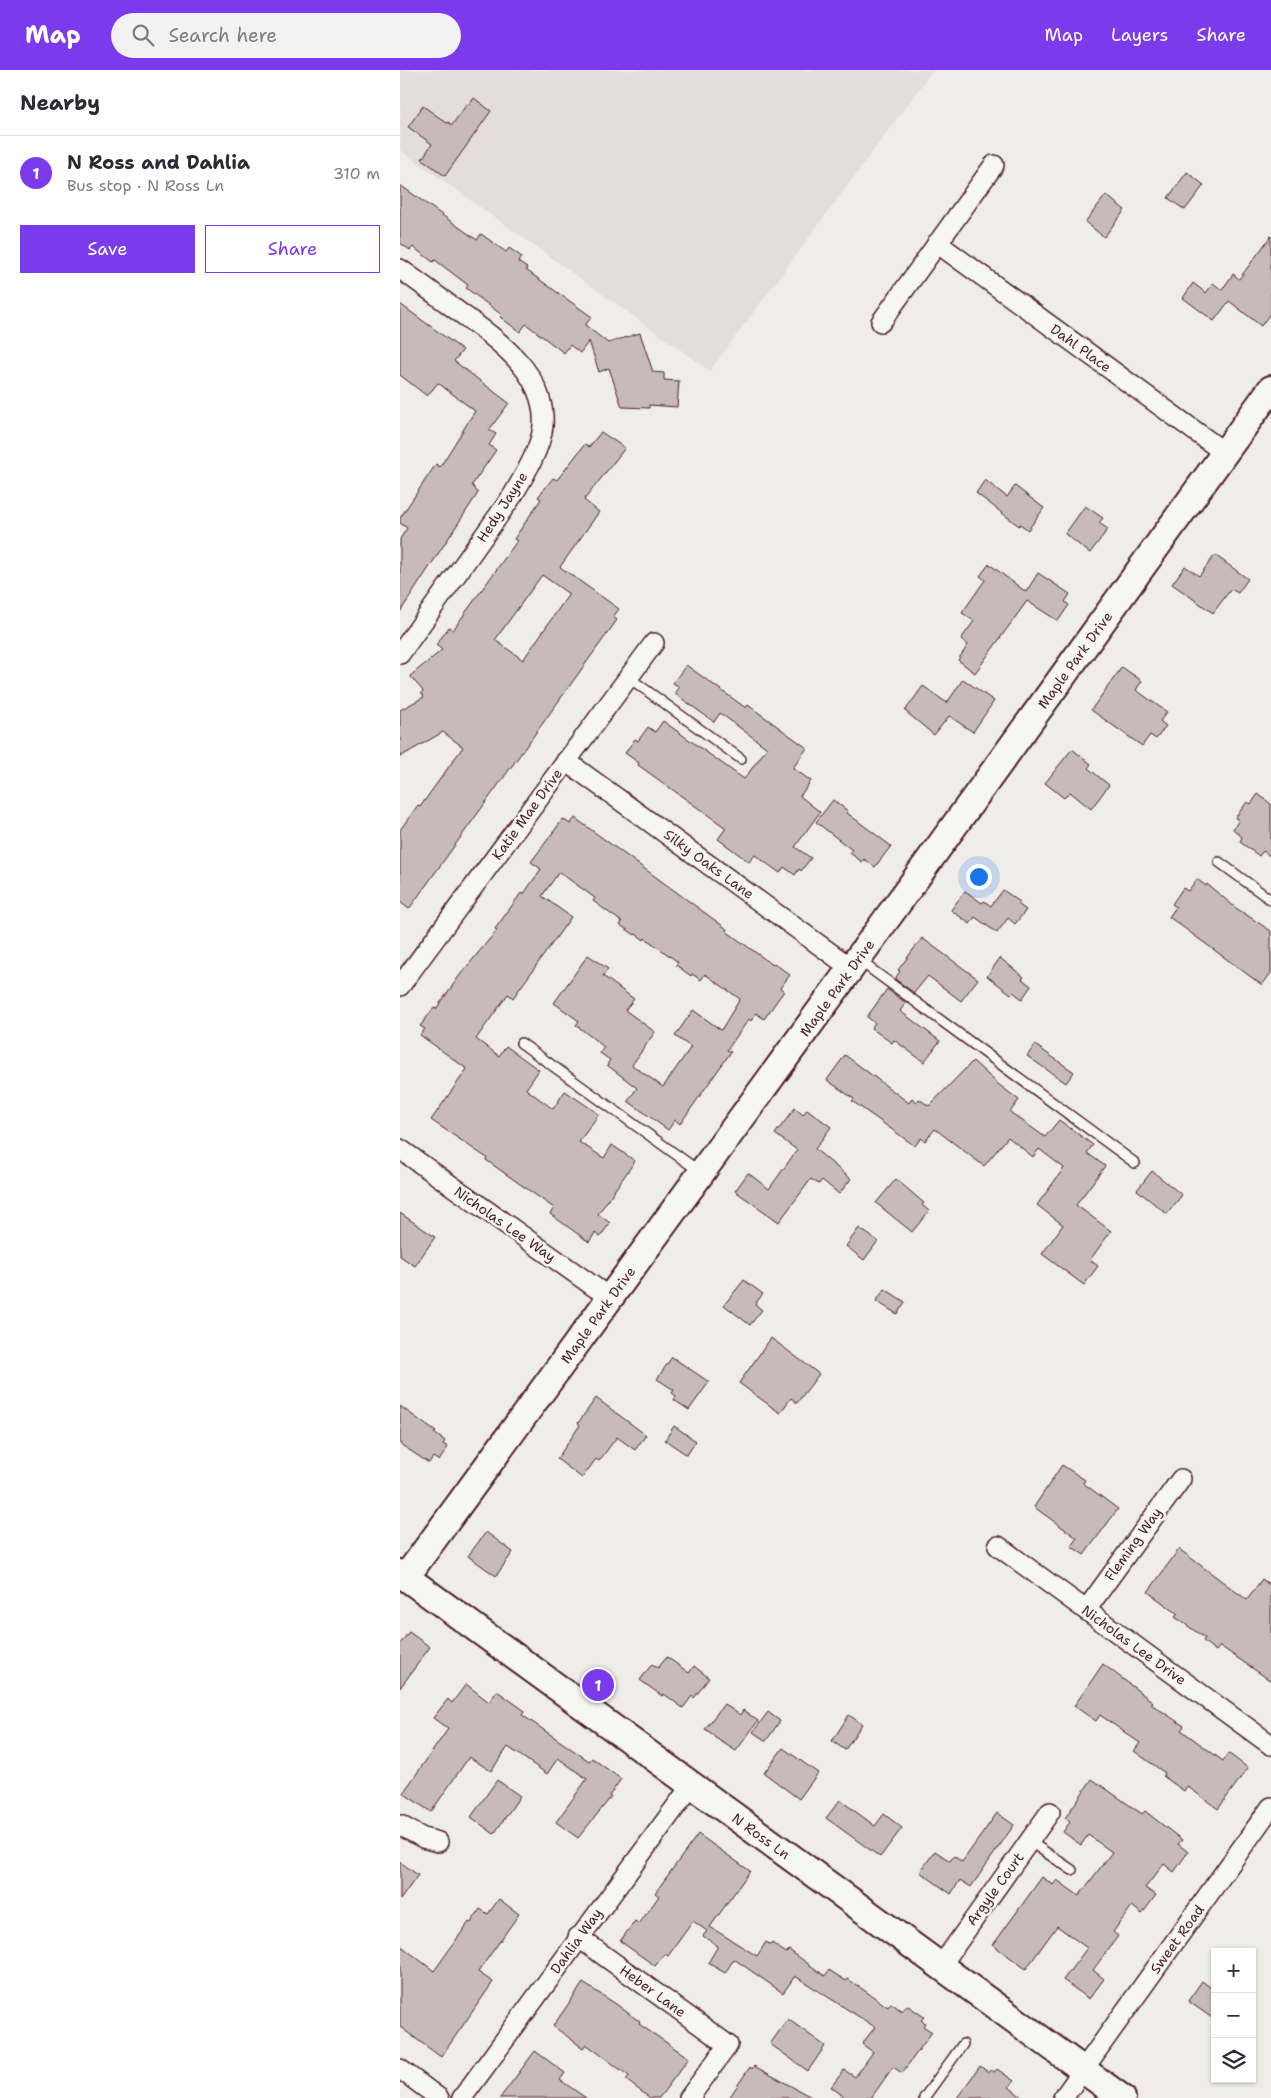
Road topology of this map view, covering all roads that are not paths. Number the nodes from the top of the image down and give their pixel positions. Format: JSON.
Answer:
{"nodes":[{"id":1,"x":994,"y":165,"type":"dead end"},
{"id":2,"x":938,"y":243,"type":"junction"},
{"id":3,"x":400,"y":269,"type":"edge"},
{"id":4,"x":881,"y":322,"type":"dead end"},
{"id":5,"x":1271,"y":389,"type":"edge"},
{"id":6,"x":1225,"y":453,"type":"junction"},
{"id":7,"x":654,"y":643,"type":"dead end"},
{"id":8,"x":400,"y":654,"type":"edge"},
{"id":9,"x":628,"y":677,"type":"junction"},
{"id":10,"x":741,"y":759,"type":"dead end"},
{"id":11,"x":566,"y":761,"type":"junction"},
{"id":12,"x":1219,"y":862,"type":"dead end"},
{"id":13,"x":1271,"y":900,"type":"edge"},
{"id":14,"x":855,"y":964,"type":"junction"},
{"id":15,"x":400,"y":986,"type":"edge"},
{"id":16,"x":521,"y":1043,"type":"dead end"},
{"id":17,"x":400,"y":1149,"type":"edge"},
{"id":18,"x":1135,"y":1163,"type":"dead end"},
{"id":19,"x":702,"y":1173,"type":"junction"},
{"id":20,"x":610,"y":1298,"type":"junction"},
{"id":21,"x":1181,"y":1479,"type":"dead end"},
{"id":22,"x":998,"y":1546,"type":"dead end"},
{"id":23,"x":402,"y":1579,"type":"edge"},
{"id":24,"x":1086,"y":1610,"type":"junction"},
{"id":25,"x":1271,"y":1745,"type":"edge"},
{"id":26,"x":691,"y":1786,"type":"junction"},
{"id":27,"x":1271,"y":1808,"type":"edge"},
{"id":28,"x":1050,"y":1812,"type":"dead end"},
{"id":29,"x":400,"y":1825,"type":"edge"},
{"id":30,"x":1029,"y":1841,"type":"junction"},
{"id":31,"x":438,"y":1842,"type":"dead end"},
{"id":32,"x":1072,"y":1870,"type":"dead end"},
{"id":33,"x":578,"y":1937,"type":"junction"},
{"id":34,"x":940,"y":1966,"type":"junction"},
{"id":35,"x":963,"y":2044,"type":"dead end"},
{"id":36,"x":400,"y":2070,"type":"edge"},
{"id":37,"x":1082,"y":2070,"type":"junction"},
{"id":38,"x":439,"y":2098,"type":"edge"},
{"id":39,"x":462,"y":2098,"type":"edge"},
{"id":40,"x":689,"y":2098,"type":"edge"},
{"id":41,"x":924,"y":2098,"type":"edge"},
{"id":42,"x":1062,"y":2098,"type":"edge"},
{"id":43,"x":1122,"y":2098,"type":"edge"}],
"edges":[{"from":1,"to":2,"type":"street"},
{"from":2,"to":4,"type":"street"},
{"from":2,"to":6,"type":"street","name":"Dahl Place"},
{"from":3,"to":8,"type":"street","name":"Hedy Jayne"},
{"from":5,"to":6,"type":"street","name":"Maple Park Drive"},
{"from":6,"to":14,"type":"street","name":"Maple Park Drive"},
{"from":7,"to":9,"type":"street","name":"Katie Mae Drive"},
{"from":9,"to":10,"type":"lane"},
{"from":9,"to":11,"type":"street","name":"Katie Mae Drive"},
{"from":11,"to":14,"type":"street","name":"Silky Oaks Lane"},
{"from":11,"to":15,"type":"street","name":"Katie Mae Drive"},
{"from":12,"to":13,"type":"lane"},
{"from":14,"to":18,"type":"lane"},
{"from":14,"to":19,"type":"street","name":"Maple Park Drive"},
{"from":16,"to":19,"type":"lane"},
{"from":17,"to":20,"type":"street","name":"Nicholas Lee Way"},
{"from":19,"to":20,"type":"street","name":"Maple Park Drive"},
{"from":20,"to":23,"type":"street","name":"Maple Park Drive"},
{"from":21,"to":24,"type":"street","name":"Fleming Way"},
{"from":22,"to":24,"type":"street","name":"Nicholas Lee Drive"},
{"from":23,"to":26,"type":"street","name":"N Ross Ln"},
{"from":24,"to":25,"type":"street","name":"Nicholas Lee Drive"},
{"from":26,"to":33,"type":"street","name":"Dahlia Way"},
{"from":26,"to":34,"type":"street","name":"N Ross Ln"},
{"from":27,"to":37,"type":"street","name":"Sweet Road"},
{"from":28,"to":30,"type":"street","name":"Argyle Court"},
{"from":29,"to":31,"type":"street"},
{"from":30,"to":32,"type":"lane"},
{"from":30,"to":34,"type":"street","name":"Argyle Court"},
{"from":33,"to":39,"type":"street","name":"Dahlia Way"},
{"from":33,"to":40,"type":"street","name":"Heber Lane"},
{"from":34,"to":37,"type":"street","name":"N Ross Ln"},
{"from":35,"to":41,"type":"lane"},
{"from":36,"to":38,"type":"street"},
{"from":37,"to":42,"type":"street","name":"Sweet Road"},
{"from":37,"to":43,"type":"street","name":"N Ross Ln"}]}
